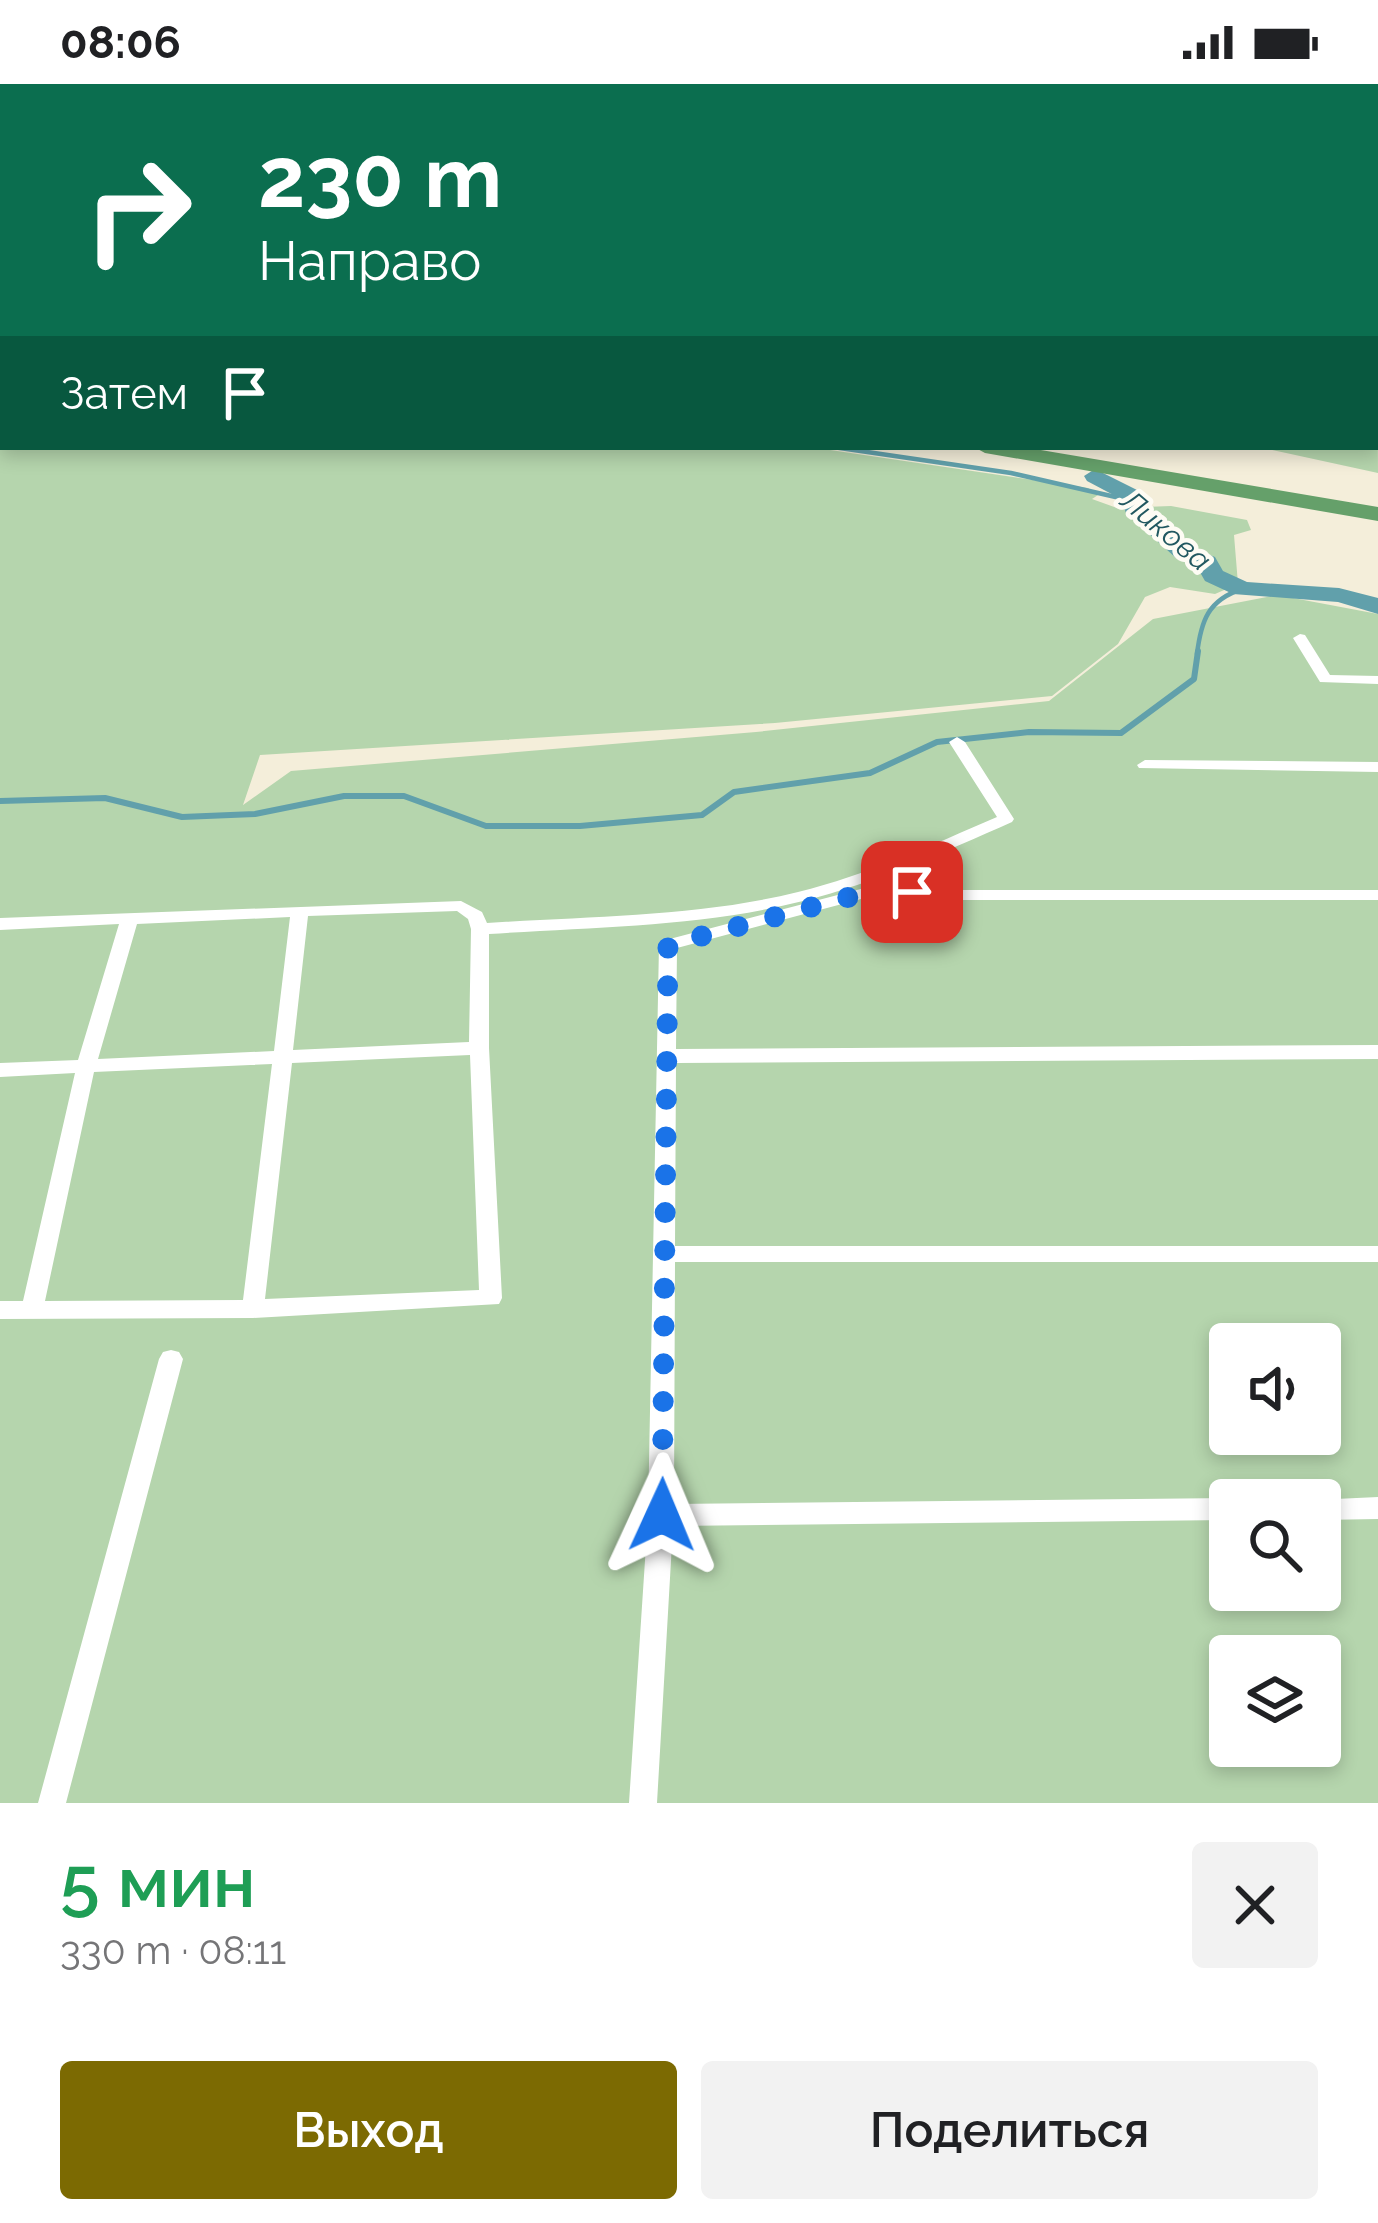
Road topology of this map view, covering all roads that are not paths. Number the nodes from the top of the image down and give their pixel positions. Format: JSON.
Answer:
{"nodes":[{"id":1,"x":1003,"y":450,"type":"edge"},
{"id":2,"x":1124,"y":450,"type":"edge"},
{"id":3,"x":1378,"y":496,"type":"edge"},
{"id":4,"x":1378,"y":514,"type":"edge"},
{"id":5,"x":1300,"y":638,"type":"dead end"},
{"id":6,"x":1378,"y":680,"type":"edge"},
{"id":7,"x":957,"y":742,"type":"dead end"},
{"id":8,"x":1145,"y":765,"type":"dead end"},
{"id":9,"x":1378,"y":767,"type":"edge"},
{"id":10,"x":1378,"y":896,"type":"edge"},
{"id":11,"x":300,"y":911,"type":"junction"},
{"id":12,"x":129,"y":919,"type":"junction"},
{"id":13,"x":0,"y":924,"type":"edge"},
{"id":14,"x":480,"y":929,"type":"junction"},
{"id":15,"x":479,"y":1048,"type":"junction"},
{"id":16,"x":1378,"y":1052,"type":"edge"},
{"id":17,"x":666,"y":1056,"type":"junction"},
{"id":18,"x":282,"y":1057,"type":"junction"},
{"id":19,"x":86,"y":1066,"type":"junction"},
{"id":20,"x":0,"y":1070,"type":"edge"},
{"id":21,"x":666,"y":1254,"type":"junction"},
{"id":22,"x":1378,"y":1254,"type":"edge"},
{"id":23,"x":32,"y":1309,"type":"junction"},
{"id":24,"x":253,"y":1309,"type":"junction"},
{"id":25,"x":0,"y":1310,"type":"edge"},
{"id":26,"x":172,"y":1359,"type":"dead end"},
{"id":27,"x":1378,"y":1508,"type":"edge"},
{"id":28,"x":1209,"y":1509,"type":"edge"},
{"id":29,"x":1341,"y":1509,"type":"edge"},
{"id":30,"x":662,"y":1515,"type":"junction"},
{"id":31,"x":52,"y":1803,"type":"edge"},
{"id":32,"x":643,"y":1803,"type":"edge"}],
"edges":[{"from":1,"to":4,"type":"highway"},
{"from":2,"to":3,"type":"highway"},
{"from":5,"to":6,"type":"street"},
{"from":7,"to":14,"type":"street"},
{"from":8,"to":9,"type":"street"},
{"from":10,"to":17,"type":"street"},
{"from":11,"to":12,"type":"street"},
{"from":11,"to":14,"type":"street"},
{"from":11,"to":18,"type":"street"},
{"from":12,"to":13,"type":"street"},
{"from":12,"to":19,"type":"street"},
{"from":14,"to":15,"type":"street"},
{"from":15,"to":18,"type":"street"},
{"from":15,"to":24,"type":"street"},
{"from":16,"to":17,"type":"street"},
{"from":17,"to":21,"type":"street"},
{"from":18,"to":19,"type":"street"},
{"from":18,"to":24,"type":"street"},
{"from":19,"to":20,"type":"street"},
{"from":19,"to":23,"type":"street"},
{"from":21,"to":22,"type":"street"},
{"from":21,"to":30,"type":"street"},
{"from":23,"to":24,"type":"street"},
{"from":23,"to":25,"type":"street"},
{"from":26,"to":31,"type":"street"},
{"from":27,"to":29,"type":"street"},
{"from":28,"to":30,"type":"street"},
{"from":30,"to":32,"type":"street"}]}
